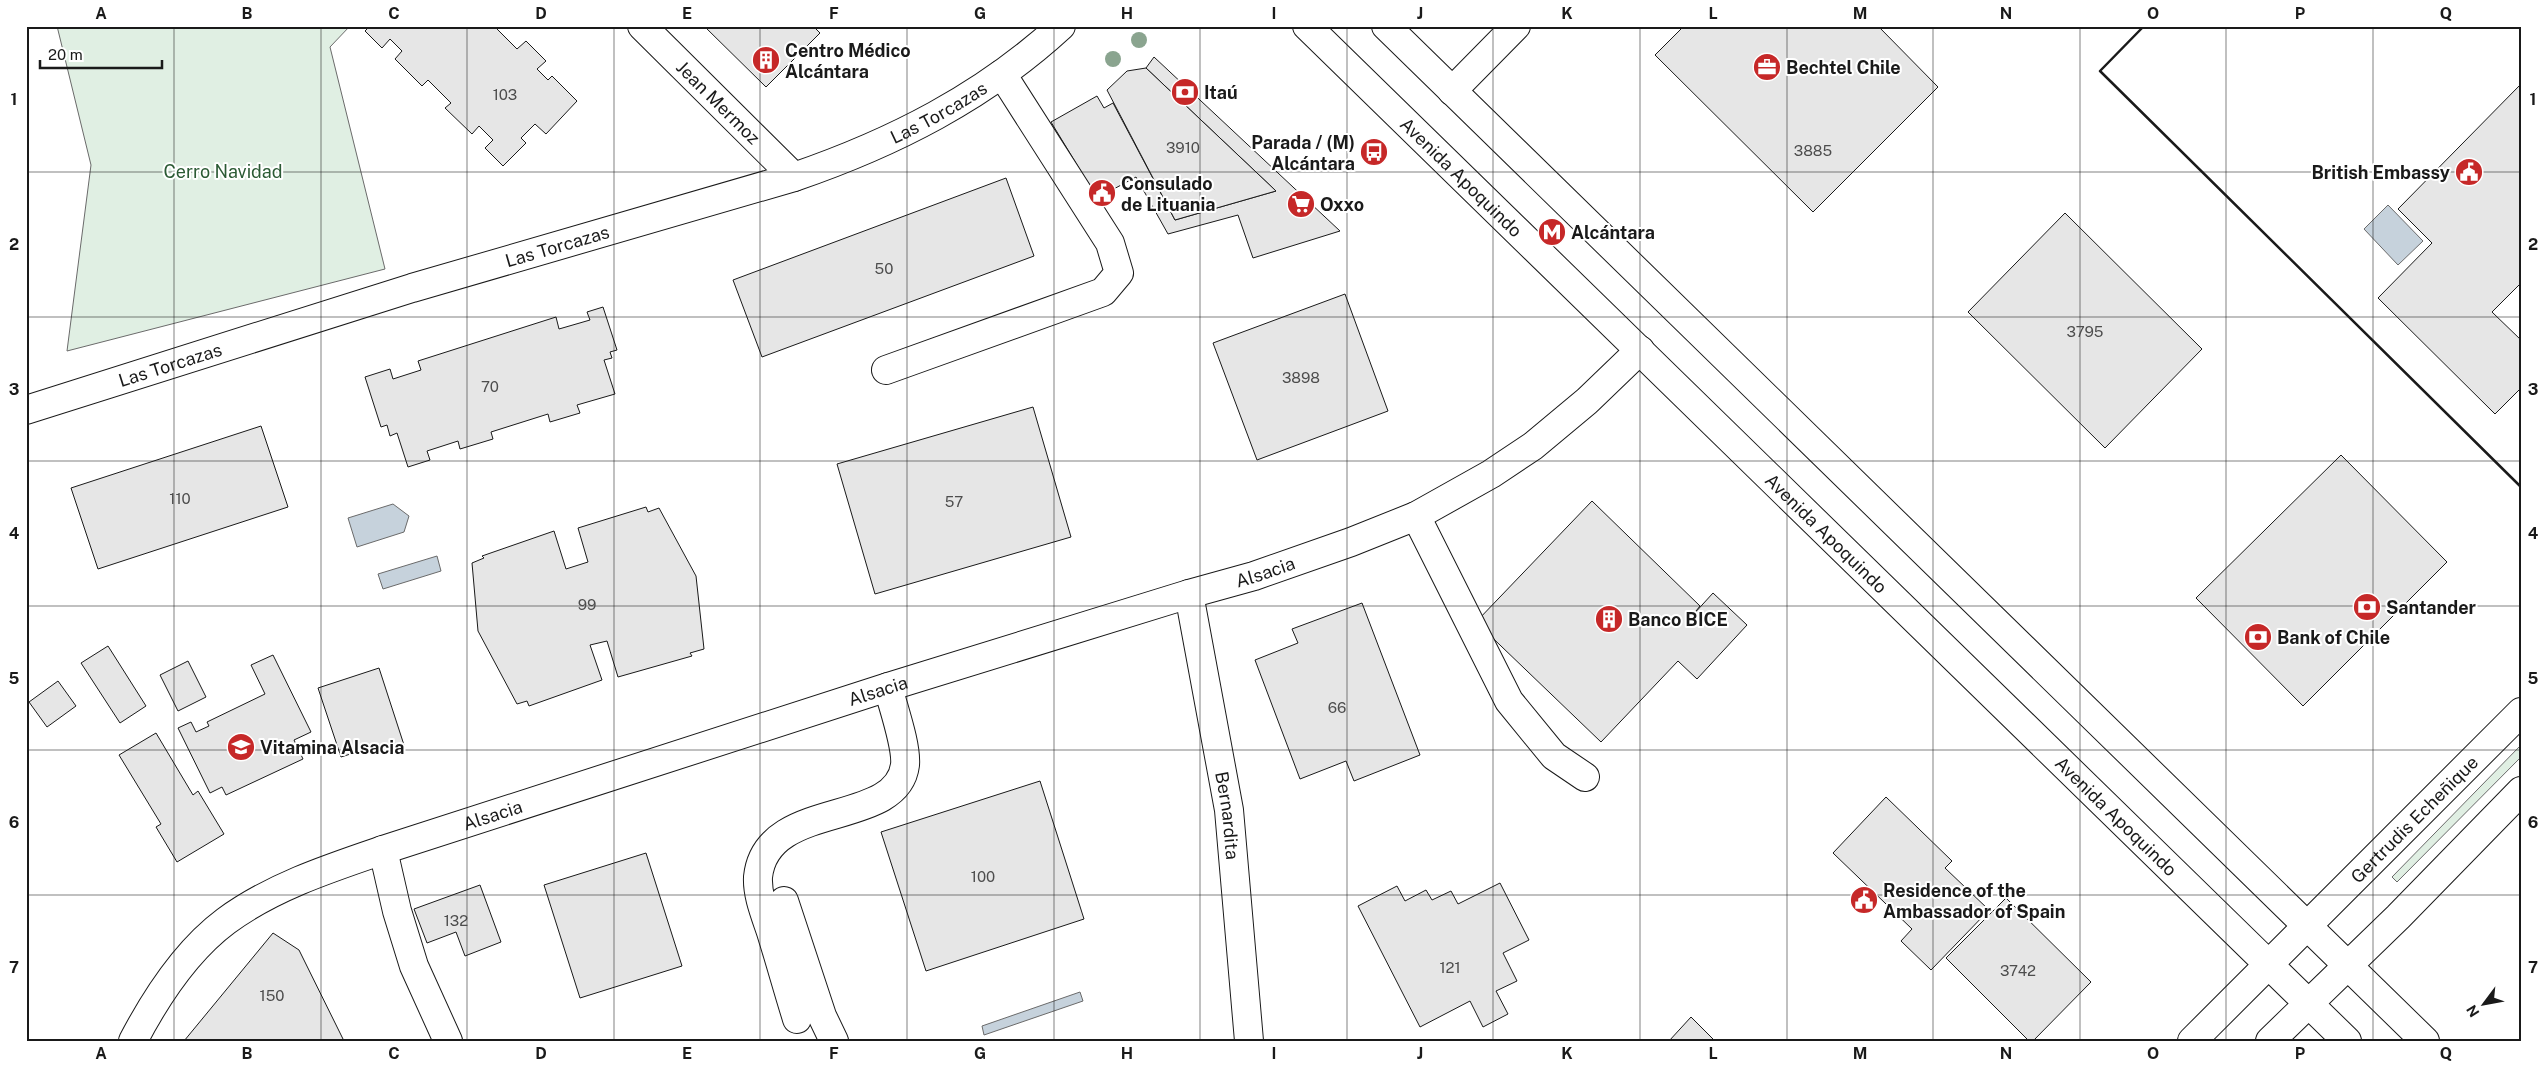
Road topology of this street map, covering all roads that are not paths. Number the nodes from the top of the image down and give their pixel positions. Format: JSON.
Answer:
{"nodes":[{"id":1,"x":642,"y":26,"type":"edge"},
{"id":2,"x":1062,"y":26,"type":"edge"},
{"id":3,"x":1307,"y":26,"type":"edge"},
{"id":4,"x":1386,"y":26,"type":"edge"},
{"id":5,"x":1516,"y":26,"type":"edge"},
{"id":6,"x":1002,"y":74,"type":"junction"},
{"id":7,"x":1452,"y":91,"type":"junction"},
{"id":8,"x":794,"y":177,"type":"junction"},
{"id":9,"x":1640,"y":350,"type":"junction"},
{"id":10,"x":886,"y":370,"type":"dead end"},
{"id":11,"x":26,"y":410,"type":"edge"},
{"id":12,"x":1416,"y":516,"type":"junction"},
{"id":13,"x":1189,"y":594,"type":"junction"},
{"id":14,"x":888,"y":687,"type":"junction"},
{"id":15,"x":2521,"y":712,"type":"edge"},
{"id":16,"x":1585,"y":777,"type":"dead end"},
{"id":17,"x":2521,"y":791,"type":"edge"},
{"id":18,"x":383,"y":850,"type":"junction"},
{"id":19,"x":784,"y":901,"type":"dead end"},
{"id":20,"x":2307,"y":925,"type":"junction"},
{"id":21,"x":2269,"y":964,"type":"junction"},
{"id":22,"x":2348,"y":966,"type":"junction"},
{"id":23,"x":2310,"y":1004,"type":"junction"},
{"id":24,"x":797,"y":1019,"type":"dead end"},
{"id":25,"x":133,"y":1041,"type":"edge"},
{"id":26,"x":448,"y":1041,"type":"edge"},
{"id":27,"x":834,"y":1041,"type":"edge"},
{"id":28,"x":1249,"y":1041,"type":"edge"},
{"id":29,"x":2192,"y":1041,"type":"edge"},
{"id":30,"x":2270,"y":1041,"type":"edge"},
{"id":31,"x":2347,"y":1041,"type":"edge"},
{"id":32,"x":2425,"y":1041,"type":"edge"}],
"edges":[{"from":1,"to":8,"type":"street","name":"Jean Mermoz"},
{"from":2,"to":6,"type":"street","name":"Las Torcazas"},
{"from":3,"to":9,"type":"street","name":"Avenida Apoquindo"},
{"from":4,"to":7,"type":"street"},
{"from":5,"to":7,"type":"street"},
{"from":6,"to":8,"type":"street","name":"Las Torcazas"},
{"from":6,"to":10,"type":"street"},
{"from":7,"to":20,"type":"street"},
{"from":8,"to":11,"type":"street","name":"Las Torcazas"},
{"from":9,"to":12,"type":"street","name":"Alsacia"},
{"from":9,"to":21,"type":"street","name":"Avenida Apoquindo"},
{"from":12,"to":13,"type":"street","name":"Alsacia"},
{"from":12,"to":16,"type":"street"},
{"from":13,"to":14,"type":"street","name":"Alsacia"},
{"from":13,"to":28,"type":"street","name":"Bernardita"},
{"from":14,"to":18,"type":"street","name":"Alsacia"},
{"from":14,"to":24,"type":"street"},
{"from":15,"to":20,"type":"street","name":"Gertrudis Echeñique"},
{"from":17,"to":22,"type":"street"},
{"from":18,"to":25,"type":"street","name":"Alsacia"},
{"from":18,"to":26,"type":"street"},
{"from":19,"to":27,"type":"street"},
{"from":20,"to":21,"type":"street","name":"Gertrudis Echeñique"},
{"from":20,"to":22,"type":"street"},
{"from":21,"to":23,"type":"street","name":"Avenida Apoquindo"},
{"from":21,"to":29,"type":"street","name":"Gertrudis Echeñique"},
{"from":22,"to":23,"type":"street"},
{"from":22,"to":32,"type":"street"},
{"from":23,"to":30,"type":"street"},
{"from":23,"to":31,"type":"street","name":"Avenida Apoquindo"}]}
